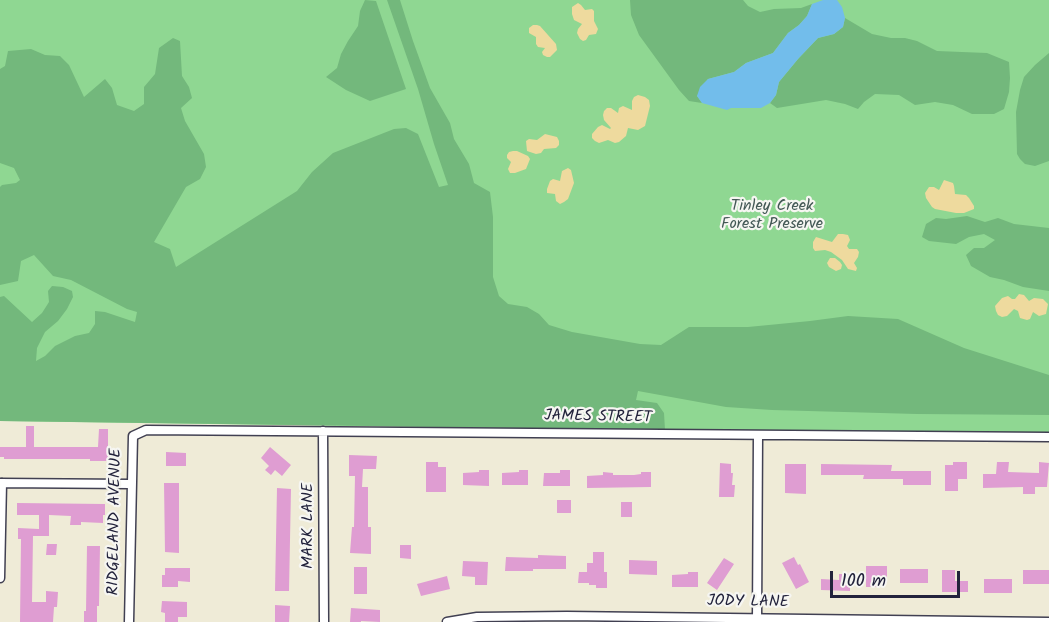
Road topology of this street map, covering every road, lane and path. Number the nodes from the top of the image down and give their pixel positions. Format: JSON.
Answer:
{"nodes":[{"id":1,"x":146,"y":430,"type":"joint"},
{"id":2,"x":323,"y":431,"type":"junction"},
{"id":3,"x":758,"y":435,"type":"junction"},
{"id":4,"x":1049,"y":437,"type":"edge"},
{"id":5,"x":1,"y":483,"type":"edge"},
{"id":6,"x":131,"y":484,"type":"junction"},
{"id":7,"x":0,"y":578,"type":"edge"},
{"id":8,"x":566,"y":619,"type":"edge"},
{"id":9,"x":757,"y":620,"type":"edge"},
{"id":10,"x":944,"y":621,"type":"edge"},
{"id":11,"x":129,"y":622,"type":"edge"},
{"id":12,"x":324,"y":622,"type":"edge"},
{"id":13,"x":447,"y":622,"type":"edge"},
{"id":14,"x":1049,"y":622,"type":"edge"}],
"edges":[{"from":1,"to":2,"type":"street","name":"JAMES STREET"},
{"from":1,"to":6,"type":"street","name":"RIDGELAND AVENUE"},
{"from":2,"to":3,"type":"street","name":"JAMES STREET"},
{"from":2,"to":12,"type":"street","name":"MARK LANE"},
{"from":3,"to":4,"type":"street","name":"JAMES STREET"},
{"from":3,"to":9,"type":"street"},
{"from":5,"to":6,"type":"street"},
{"from":5,"to":7,"type":"street"},
{"from":6,"to":11,"type":"street","name":"RIDGELAND AVENUE"},
{"from":8,"to":9,"type":"street","name":"JODY LANE"},
{"from":8,"to":13,"type":"street","name":"JODY LANE"},
{"from":9,"to":10,"type":"street","name":"JODY LANE"},
{"from":10,"to":14,"type":"street","name":"JODY LANE"}]}
